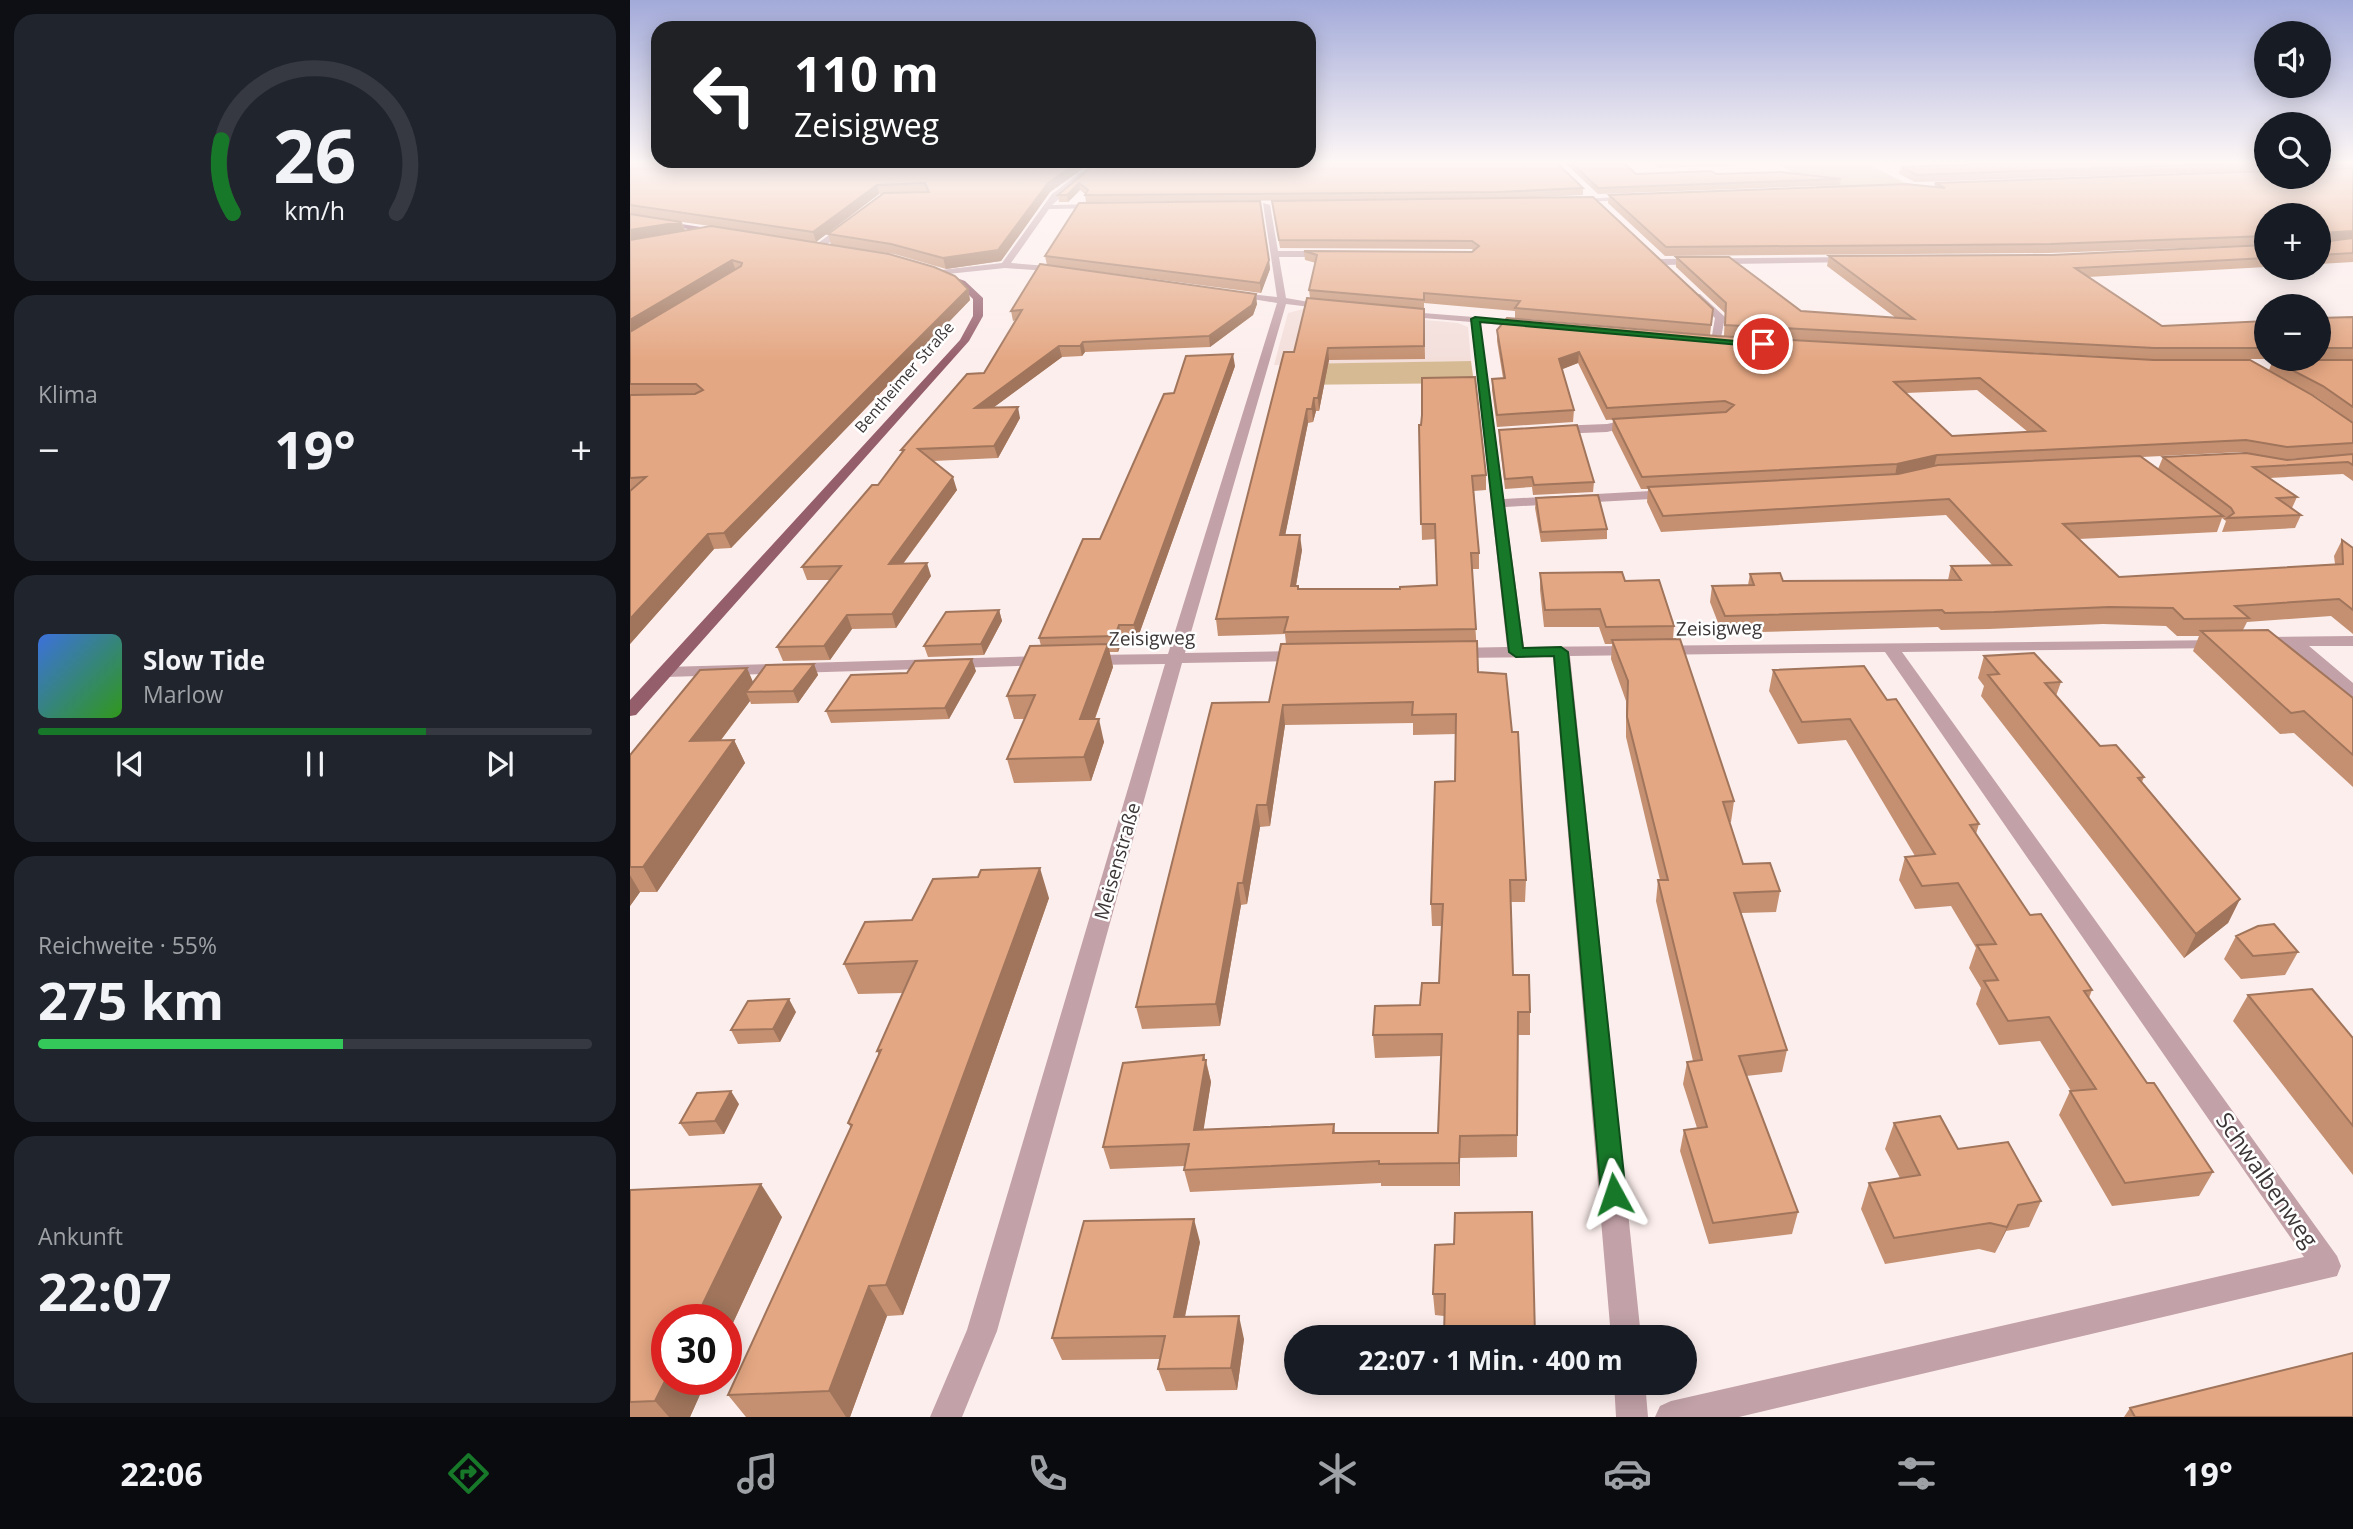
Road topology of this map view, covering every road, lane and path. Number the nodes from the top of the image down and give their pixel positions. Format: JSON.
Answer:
{"nodes":[{"id":1,"x":702,"y":229,"type":"edge"},
{"id":2,"x":843,"y":229,"type":"edge"},
{"id":3,"x":1030,"y":229,"type":"edge"},
{"id":4,"x":1271,"y":229,"type":"edge"},
{"id":5,"x":714,"y":231,"type":"junction"},
{"id":6,"x":727,"y":233,"type":"edge"},
{"id":7,"x":690,"y":237,"type":"edge"},
{"id":8,"x":803,"y":246,"type":"edge"},
{"id":9,"x":817,"y":248,"type":"junction"},
{"id":10,"x":829,"y":250,"type":"edge"},
{"id":11,"x":1277,"y":254,"type":"junction"},
{"id":12,"x":1343,"y":254,"type":"edge"},
{"id":13,"x":1860,"y":260,"type":"edge"},
{"id":14,"x":1005,"y":265,"type":"junction"},
{"id":15,"x":1670,"y":271,"type":"edge"},
{"id":16,"x":935,"y":272,"type":"joint"},
{"id":17,"x":1078,"y":272,"type":"edge"},
{"id":18,"x":1690,"y":289,"type":"edge"},
{"id":19,"x":1228,"y":294,"type":"edge"},
{"id":20,"x":1282,"y":302,"type":"junction"},
{"id":21,"x":1337,"y":307,"type":"edge"},
{"id":22,"x":1392,"y":312,"type":"edge"},
{"id":23,"x":1475,"y":319,"type":"junction"},
{"id":24,"x":1542,"y":326,"type":"edge"},
{"id":25,"x":1702,"y":340,"type":"edge"},
{"id":26,"x":1716,"y":341,"type":"junction"},
{"id":27,"x":1729,"y":342,"type":"edge"},
{"id":28,"x":1645,"y":421,"type":"edge"},
{"id":29,"x":1542,"y":431,"type":"edge"},
{"id":30,"x":1689,"y":493,"type":"edge"},
{"id":31,"x":1497,"y":503,"type":"junction"},
{"id":32,"x":2353,"y":641,"type":"edge"},
{"id":33,"x":2294,"y":642,"type":"junction"},
{"id":34,"x":1891,"y":647,"type":"junction"},
{"id":35,"x":1516,"y":652,"type":"junction"},
{"id":36,"x":1561,"y":652,"type":"junction"},
{"id":37,"x":1434,"y":654,"type":"edge"},
{"id":38,"x":1312,"y":656,"type":"edge"},
{"id":39,"x":1175,"y":658,"type":"junction"},
{"id":40,"x":666,"y":672,"type":"junction"},
{"id":41,"x":2353,"y":692,"type":"edge"},
{"id":42,"x":630,"y":711,"type":"edge"},
{"id":43,"x":1625,"y":1325,"type":"edge"},
{"id":44,"x":1630,"y":1395,"type":"edge"},
{"id":45,"x":946,"y":1417,"type":"edge"},
{"id":46,"x":1632,"y":1417,"type":"edge"},
{"id":47,"x":1671,"y":1417,"type":"edge"}],
"edges":[{"from":1,"to":5,"type":"main road"},
{"from":2,"to":9,"type":"street"},
{"from":3,"to":14,"type":"street"},
{"from":4,"to":11,"type":"street"},
{"from":5,"to":6,"type":"main road"},
{"from":5,"to":7,"type":"street"},
{"from":8,"to":9,"type":"main road"},
{"from":9,"to":10,"type":"main road"},
{"from":11,"to":12,"type":"street"},
{"from":11,"to":20,"type":"street"},
{"from":13,"to":15,"type":"street"},
{"from":14,"to":16,"type":"street"},
{"from":14,"to":17,"type":"street"},
{"from":16,"to":40,"type":"main road","name":"Bentheimer Straße"},
{"from":18,"to":26,"type":"street"},
{"from":19,"to":20,"type":"street"},
{"from":20,"to":21,"type":"street"},
{"from":20,"to":39,"type":"street","name":"Meisenstraße"},
{"from":22,"to":23,"type":"street"},
{"from":23,"to":24,"type":"street"},
{"from":23,"to":31,"type":"street"},
{"from":25,"to":26,"type":"street"},
{"from":26,"to":27,"type":"street"},
{"from":28,"to":29,"type":"street"},
{"from":30,"to":31,"type":"street"},
{"from":31,"to":35,"type":"street"},
{"from":32,"to":33,"type":"street","name":"Zeisigweg"},
{"from":33,"to":34,"type":"street","name":"Zeisigweg"},
{"from":33,"to":41,"type":"street"},
{"from":34,"to":36,"type":"street","name":"Zeisigweg"},
{"from":34,"to":47,"type":"street","name":"Schwalbenweg"},
{"from":35,"to":36,"type":"street","name":"Zeisigweg"},
{"from":35,"to":37,"type":"street","name":"Zeisigweg"},
{"from":36,"to":43,"type":"street"},
{"from":38,"to":39,"type":"street","name":"Zeisigweg"},
{"from":39,"to":40,"type":"street","name":"Zeisigweg"},
{"from":39,"to":45,"type":"street","name":"Meisenstraße"},
{"from":40,"to":42,"type":"main road","name":"Bentheimer Straße"},
{"from":44,"to":46,"type":"street"}]}
